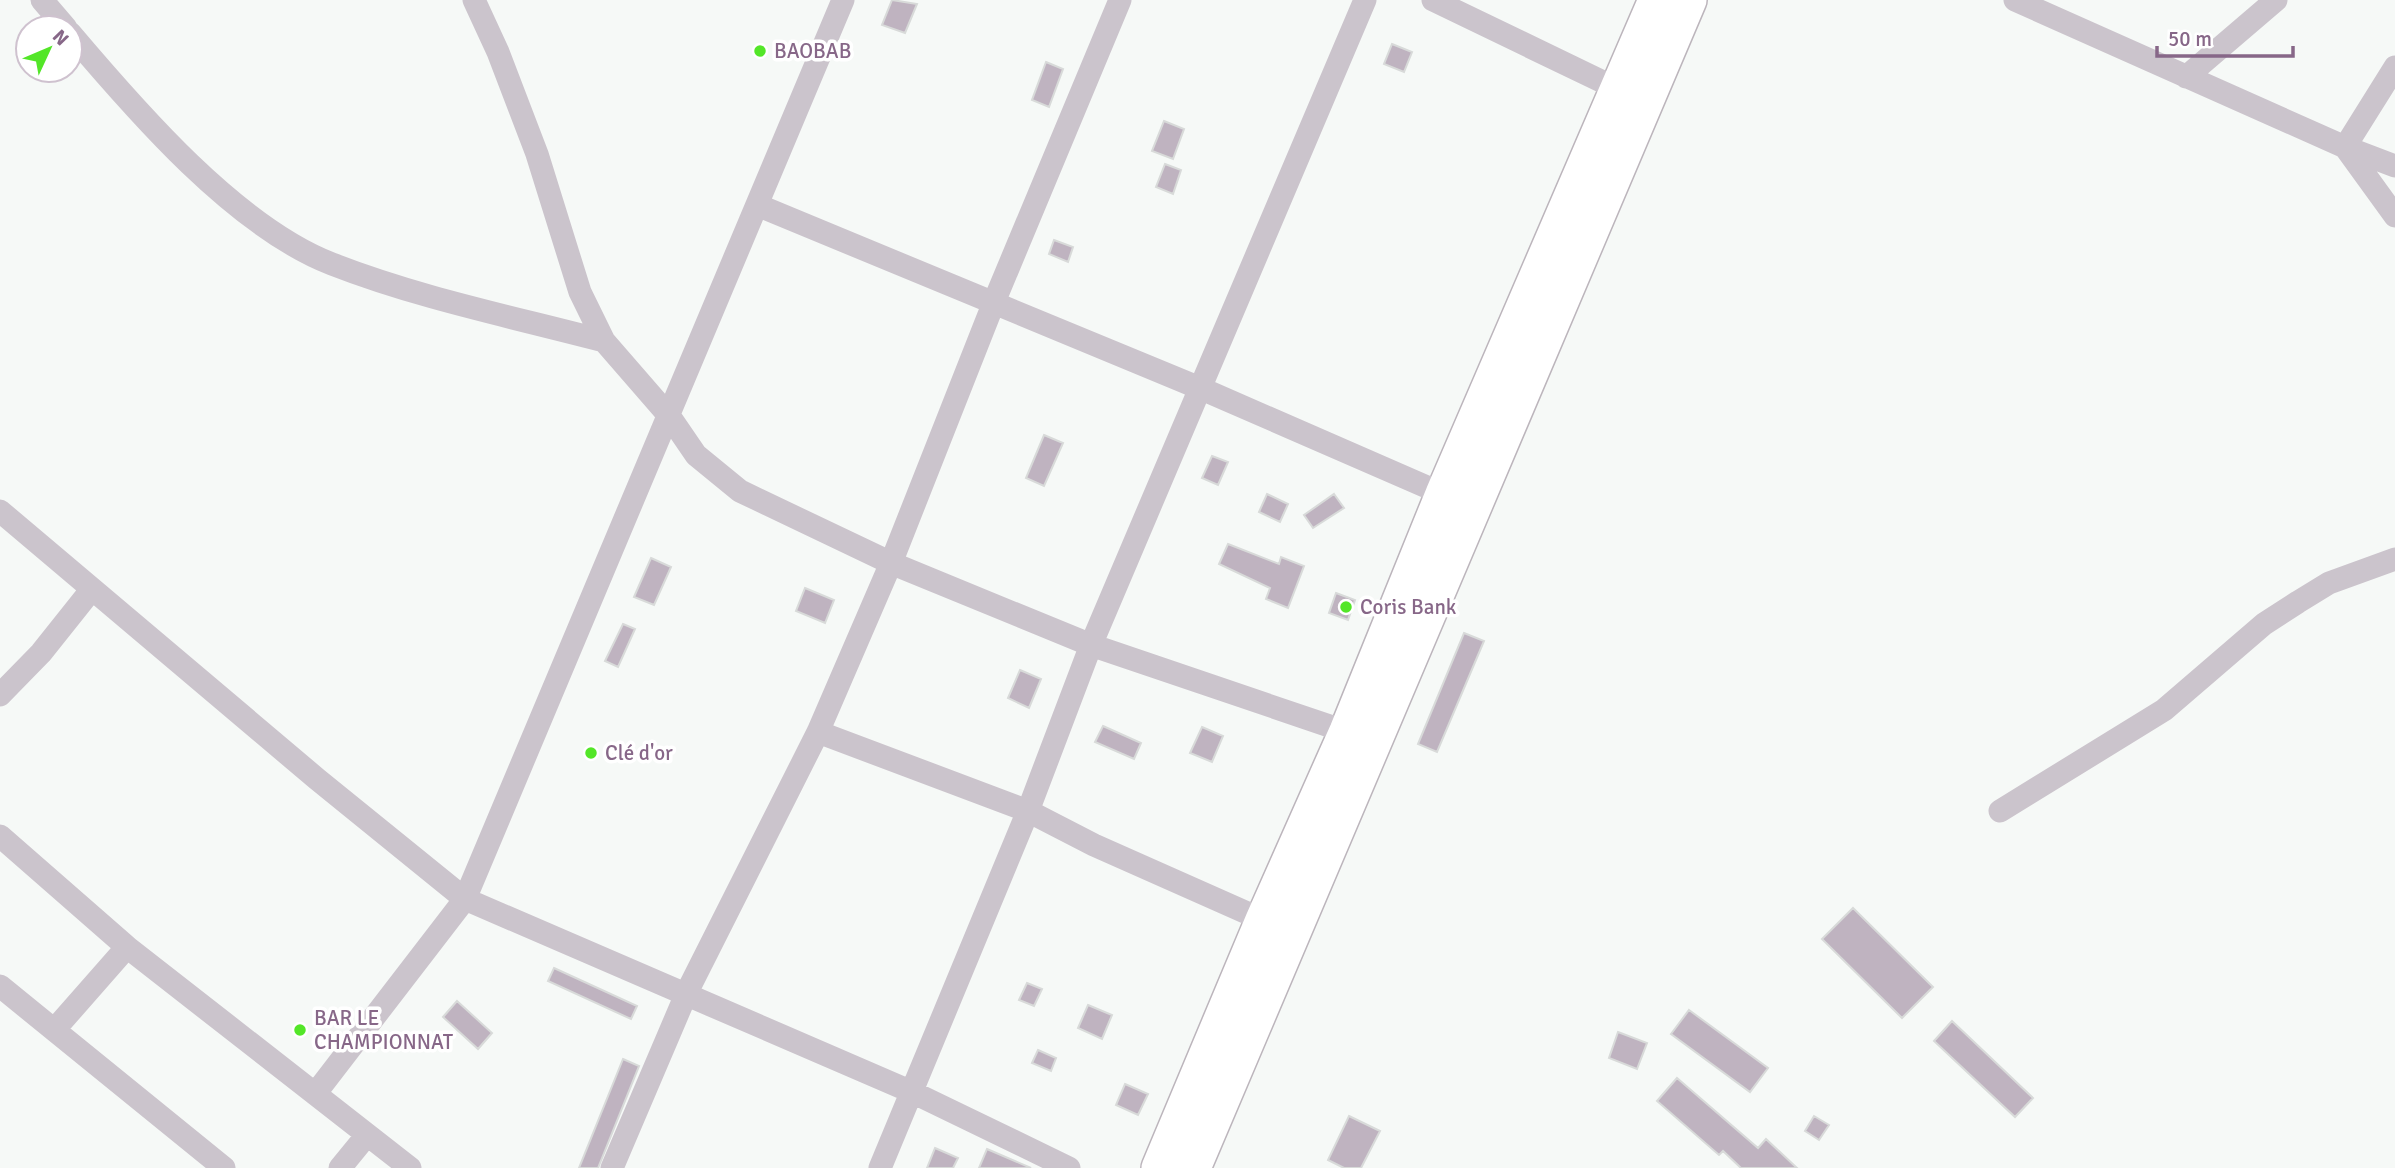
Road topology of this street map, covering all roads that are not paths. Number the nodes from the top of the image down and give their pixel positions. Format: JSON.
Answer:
{"nodes":[{"id":1,"x":42,"y":0,"type":"edge"},
{"id":2,"x":474,"y":0,"type":"edge"},
{"id":3,"x":843,"y":0,"type":"edge"},
{"id":4,"x":1120,"y":0,"type":"edge"},
{"id":5,"x":1365,"y":0,"type":"edge"},
{"id":6,"x":1433,"y":0,"type":"edge"},
{"id":7,"x":1656,"y":0,"type":"edge"},
{"id":8,"x":1689,"y":0,"type":"edge"},
{"id":9,"x":2015,"y":0,"type":"edge"},
{"id":10,"x":2276,"y":0,"type":"edge"},
{"id":11,"x":54,"y":14,"type":"edge"},
{"id":12,"x":84,"y":48,"type":"edge"},
{"id":13,"x":2395,"y":67,"type":"edge"},
{"id":14,"x":2186,"y":77,"type":"junction"},
{"id":15,"x":1632,"y":96,"type":"junction"},
{"id":16,"x":2345,"y":147,"type":"junction"},
{"id":17,"x":2395,"y":166,"type":"edge"},
{"id":18,"x":757,"y":205,"type":"junction"},
{"id":19,"x":2395,"y":216,"type":"edge"},
{"id":20,"x":993,"y":302,"type":"junction"},
{"id":21,"x":604,"y":341,"type":"junction"},
{"id":22,"x":1202,"y":389,"type":"junction"},
{"id":23,"x":670,"y":417,"type":"junction"},
{"id":24,"x":1443,"y":494,"type":"junction"},
{"id":25,"x":0,"y":511,"type":"edge"},
{"id":26,"x":2395,"y":559,"type":"edge"},
{"id":27,"x":891,"y":563,"type":"junction"},
{"id":28,"x":92,"y":589,"type":"junction"},
{"id":29,"x":1091,"y":645,"type":"junction"},
{"id":30,"x":0,"y":695,"type":"edge"},
{"id":31,"x":818,"y":732,"type":"junction"},
{"id":32,"x":1361,"y":736,"type":"junction"},
{"id":33,"x":1028,"y":811,"type":"junction"},
{"id":34,"x":2000,"y":811,"type":"dead end"},
{"id":35,"x":0,"y":836,"type":"edge"},
{"id":36,"x":465,"y":899,"type":"junction"},
{"id":37,"x":1263,"y":920,"type":"junction"},
{"id":38,"x":127,"y":947,"type":"junction"},
{"id":39,"x":0,"y":986,"type":"edge"},
{"id":40,"x":687,"y":992,"type":"junction"},
{"id":41,"x":55,"y":1029,"type":"junction"},
{"id":42,"x":912,"y":1092,"type":"junction"},
{"id":43,"x":315,"y":1094,"type":"junction"},
{"id":44,"x":367,"y":1135,"type":"junction"},
{"id":45,"x":221,"y":1167,"type":"edge"},
{"id":46,"x":340,"y":1168,"type":"edge"},
{"id":47,"x":410,"y":1168,"type":"edge"},
{"id":48,"x":611,"y":1168,"type":"edge"},
{"id":49,"x":880,"y":1168,"type":"edge"},
{"id":50,"x":1069,"y":1168,"type":"edge"},
{"id":51,"x":1159,"y":1168,"type":"edge"},
{"id":52,"x":1193,"y":1168,"type":"edge"}],
"edges":[{"from":1,"to":11,"type":"street"},
{"from":2,"to":21,"type":"street"},
{"from":3,"to":18,"type":"street"},
{"from":4,"to":20,"type":"street"},
{"from":5,"to":22,"type":"street"},
{"from":6,"to":15,"type":"street"},
{"from":7,"to":15,"type":"highway"},
{"from":8,"to":15,"type":"highway"},
{"from":9,"to":14,"type":"street"},
{"from":10,"to":14,"type":"street"},
{"from":12,"to":21,"type":"street"},
{"from":13,"to":16,"type":"street"},
{"from":14,"to":16,"type":"street"},
{"from":15,"to":24,"type":"highway"},
{"from":15,"to":32,"type":"highway"},
{"from":16,"to":17,"type":"street"},
{"from":16,"to":19,"type":"street"},
{"from":18,"to":20,"type":"street"},
{"from":18,"to":23,"type":"street"},
{"from":20,"to":22,"type":"street"},
{"from":20,"to":27,"type":"street"},
{"from":21,"to":23,"type":"street"},
{"from":22,"to":24,"type":"street"},
{"from":22,"to":29,"type":"street"},
{"from":23,"to":27,"type":"street"},
{"from":23,"to":36,"type":"street"},
{"from":24,"to":32,"type":"highway"},
{"from":25,"to":28,"type":"street"},
{"from":26,"to":34,"type":"street"},
{"from":27,"to":29,"type":"street"},
{"from":27,"to":31,"type":"street"},
{"from":28,"to":30,"type":"street"},
{"from":28,"to":36,"type":"street"},
{"from":29,"to":32,"type":"street"},
{"from":29,"to":33,"type":"street"},
{"from":31,"to":33,"type":"street"},
{"from":31,"to":40,"type":"street"},
{"from":32,"to":37,"type":"highway"},
{"from":32,"to":52,"type":"highway"},
{"from":33,"to":37,"type":"street"},
{"from":33,"to":42,"type":"street"},
{"from":35,"to":38,"type":"street"},
{"from":36,"to":40,"type":"street"},
{"from":36,"to":43,"type":"street"},
{"from":37,"to":51,"type":"highway"},
{"from":38,"to":41,"type":"street"},
{"from":38,"to":43,"type":"street"},
{"from":39,"to":41,"type":"street"},
{"from":40,"to":42,"type":"street"},
{"from":40,"to":48,"type":"street"},
{"from":41,"to":45,"type":"street"},
{"from":42,"to":49,"type":"street"},
{"from":42,"to":50,"type":"street"},
{"from":43,"to":44,"type":"street"},
{"from":44,"to":46,"type":"street"},
{"from":44,"to":47,"type":"street"}]}
